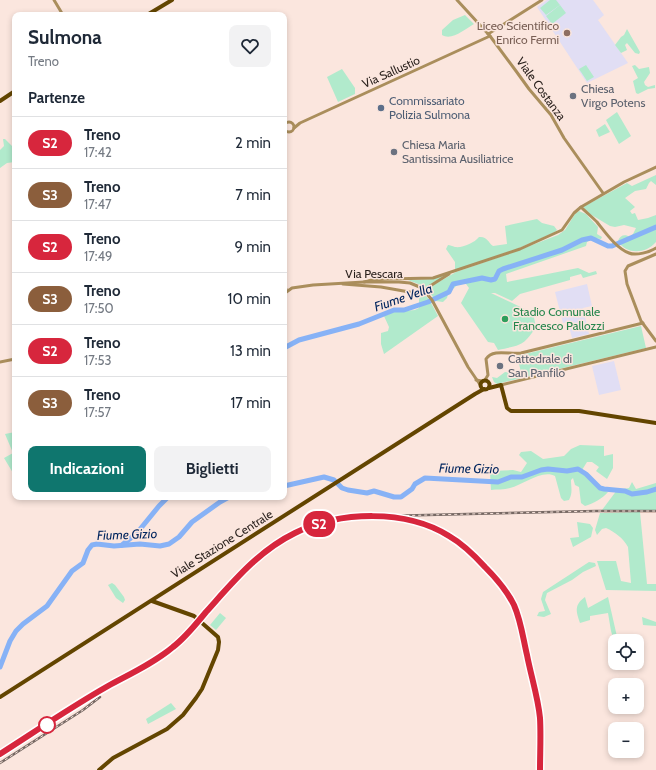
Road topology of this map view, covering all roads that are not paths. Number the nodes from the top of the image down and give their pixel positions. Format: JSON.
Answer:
{"nodes":[{"id":1,"x":54,"y":0,"type":"edge"},
{"id":2,"x":172,"y":0,"type":"edge"},
{"id":3,"x":457,"y":0,"type":"edge"},
{"id":4,"x":542,"y":0,"type":"edge"},
{"id":5,"x":61,"y":12,"type":"edge"},
{"id":6,"x":152,"y":12,"type":"edge"},
{"id":7,"x":489,"y":35,"type":"junction"},
{"id":8,"x":12,"y":93,"type":"edge"},
{"id":9,"x":0,"y":101,"type":"edge"},
{"id":10,"x":287,"y":122,"type":"edge"},
{"id":11,"x":292,"y":122,"type":"junction"},
{"id":12,"x":300,"y":123,"type":"junction"},
{"id":13,"x":294,"y":128,"type":"junction"},
{"id":14,"x":287,"y":131,"type":"edge"},
{"id":15,"x":656,"y":167,"type":"edge"},
{"id":16,"x":603,"y":193,"type":"junction"},
{"id":17,"x":581,"y":207,"type":"junction"},
{"id":18,"x":656,"y":248,"type":"edge"},
{"id":19,"x":656,"y":254,"type":"edge"},
{"id":20,"x":454,"y":271,"type":"junction"},
{"id":21,"x":364,"y":282,"type":"junction"},
{"id":22,"x":341,"y":283,"type":"junction"},
{"id":23,"x":287,"y":287,"type":"edge"},
{"id":24,"x":292,"y":288,"type":"junction"},
{"id":25,"x":287,"y":292,"type":"edge"},
{"id":26,"x":643,"y":323,"type":"junction"},
{"id":27,"x":656,"y":341,"type":"edge"},
{"id":28,"x":656,"y":347,"type":"edge"},
{"id":29,"x":12,"y":360,"type":"edge"},
{"id":30,"x":0,"y":362,"type":"edge"},
{"id":31,"x":485,"y":385,"type":"junction"},
{"id":32,"x":500,"y":385,"type":"junction"},
{"id":33,"x":656,"y":423,"type":"edge"},
{"id":34,"x":152,"y":601,"type":"junction"},
{"id":35,"x":0,"y":696,"type":"edge"},
{"id":36,"x":99,"y":770,"type":"edge"}],
"edges":[{"from":1,"to":5,"type":"street"},
{"from":2,"to":6,"type":"main road"},
{"from":3,"to":7,"type":"street","name":"Viale Costanza"},
{"from":4,"to":7,"type":"street","name":"Via Sallustio"},
{"from":7,"to":12,"type":"street","name":"Via Sallustio"},
{"from":7,"to":16,"type":"street","name":"Viale Costanza"},
{"from":8,"to":9,"type":"main road"},
{"from":10,"to":11,"type":"street"},
{"from":11,"to":12,"type":"street"},
{"from":11,"to":13,"type":"street"},
{"from":12,"to":13,"type":"street","name":"Via Sallustio"},
{"from":13,"to":14,"type":"street"},
{"from":15,"to":16,"type":"street"},
{"from":16,"to":17,"type":"street"},
{"from":17,"to":18,"type":"street"},
{"from":17,"to":20,"type":"street"},
{"from":19,"to":26,"type":"street"},
{"from":20,"to":21,"type":"street"},
{"from":20,"to":22,"type":"street"},
{"from":21,"to":22,"type":"street","name":"Via Pescara"},
{"from":21,"to":31,"type":"street","name":"Via Pescara"},
{"from":22,"to":24,"type":"street","name":"Via Pescara"},
{"from":23,"to":24,"type":"street","name":"Via Pescara"},
{"from":24,"to":25,"type":"street","name":"Via Pescara"},
{"from":26,"to":27,"type":"street"},
{"from":26,"to":31,"type":"street"},
{"from":28,"to":32,"type":"street"},
{"from":29,"to":30,"type":"street"},
{"from":31,"to":32,"type":"main road"},
{"from":31,"to":34,"type":"main road","name":"Viale Stazione Centrale"},
{"from":32,"to":33,"type":"main road"},
{"from":34,"to":35,"type":"main road","name":"Viale Stazione Centrale"},
{"from":34,"to":36,"type":"main road"}]}
